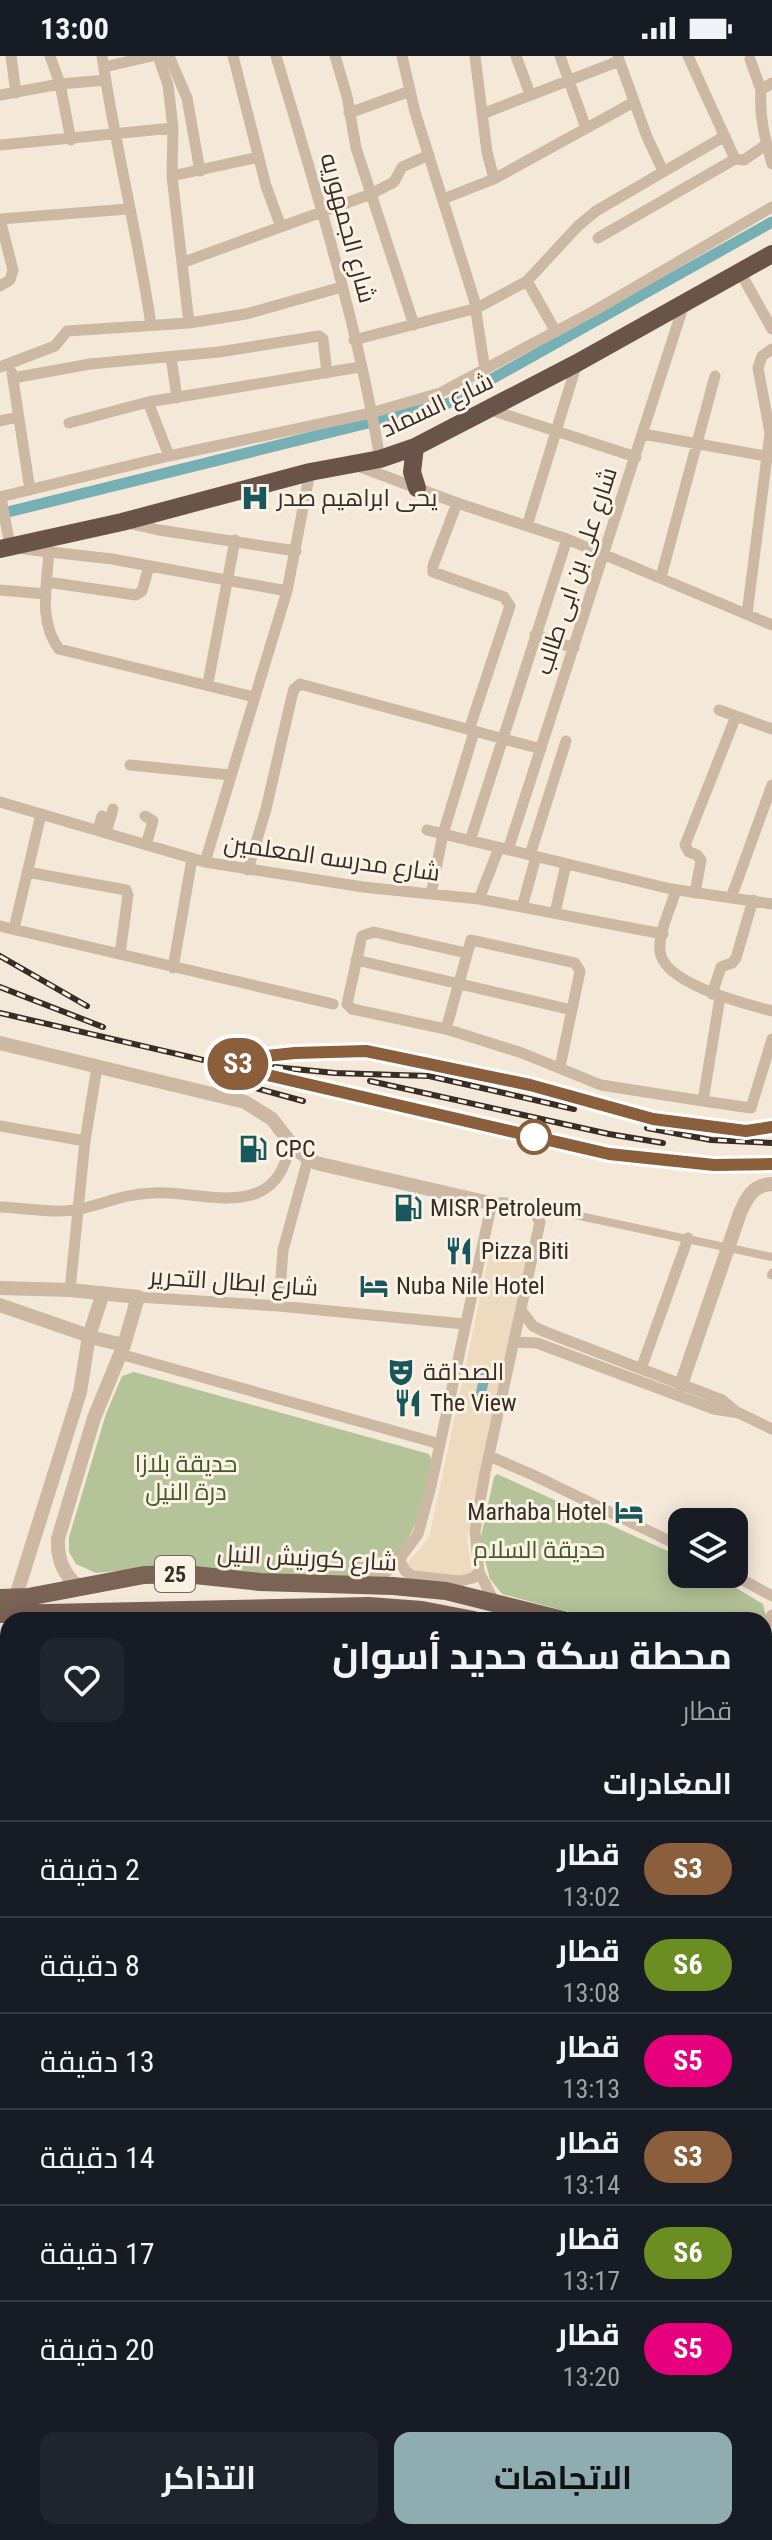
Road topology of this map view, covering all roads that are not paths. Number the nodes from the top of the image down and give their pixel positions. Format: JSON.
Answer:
{"nodes":[{"id":1,"x":11,"y":56,"type":"edge"},
{"id":2,"x":50,"y":56,"type":"edge"},
{"id":3,"x":155,"y":56,"type":"edge"},
{"id":4,"x":169,"y":56,"type":"edge"},
{"id":5,"x":233,"y":56,"type":"edge"},
{"id":6,"x":276,"y":56,"type":"edge"},
{"id":7,"x":335,"y":56,"type":"edge"},
{"id":8,"x":402,"y":56,"type":"edge"},
{"id":9,"x":475,"y":56,"type":"edge"},
{"id":10,"x":516,"y":56,"type":"edge"},
{"id":11,"x":560,"y":56,"type":"edge"},
{"id":12,"x":688,"y":56,"type":"edge"},
{"id":13,"x":752,"y":57,"type":"edge"},
{"id":14,"x":618,"y":58,"type":"edge"},
{"id":15,"x":103,"y":62,"type":"edge"},
{"id":16,"x":568,"y":79,"type":"junction"},
{"id":17,"x":106,"y":80,"type":"junction"},
{"id":18,"x":772,"y":83,"type":"edge"},
{"id":19,"x":60,"y":84,"type":"junction"},
{"id":20,"x":761,"y":90,"type":"junction"},
{"id":21,"x":410,"y":91,"type":"junction"},
{"id":22,"x":16,"y":93,"type":"junction"},
{"id":23,"x":530,"y":94,"type":"junction"},
{"id":24,"x":0,"y":95,"type":"edge"},
{"id":25,"x":634,"y":102,"type":"junction"},
{"id":26,"x":349,"y":113,"type":"junction"},
{"id":27,"x":482,"y":114,"type":"junction"},
{"id":28,"x":173,"y":128,"type":"junction"},
{"id":29,"x":586,"y":128,"type":"junction"},
{"id":30,"x":115,"y":135,"type":"junction"},
{"id":31,"x":725,"y":136,"type":"junction"},
{"id":32,"x":71,"y":140,"type":"junction"},
{"id":33,"x":767,"y":144,"type":"junction"},
{"id":34,"x":0,"y":145,"type":"edge"},
{"id":35,"x":429,"y":155,"type":"junction"},
{"id":36,"x":259,"y":157,"type":"junction"},
{"id":37,"x":735,"y":159,"type":"junction"},
{"id":38,"x":772,"y":164,"type":"edge"},
{"id":39,"x":200,"y":171,"type":"junction"},
{"id":40,"x":663,"y":171,"type":"junction"},
{"id":41,"x":172,"y":176,"type":"junction"},
{"id":42,"x":494,"y":179,"type":"junction"},
{"id":43,"x":371,"y":194,"type":"junction"},
{"id":44,"x":443,"y":199,"type":"junction"},
{"id":45,"x":772,"y":207,"type":"edge"},
{"id":46,"x":128,"y":209,"type":"junction"},
{"id":47,"x":323,"y":212,"type":"junction"},
{"id":48,"x":281,"y":227,"type":"junction"},
{"id":49,"x":598,"y":238,"type":"dead end"},
{"id":50,"x":772,"y":254,"type":"edge"},
{"id":51,"x":184,"y":262,"type":"junction"},
{"id":52,"x":740,"y":272,"type":"junction"},
{"id":53,"x":527,"y":281,"type":"junction"},
{"id":54,"x":0,"y":286,"type":"edge"},
{"id":55,"x":342,"y":287,"type":"junction"},
{"id":56,"x":684,"y":304,"type":"junction"},
{"id":57,"x":477,"y":308,"type":"junction"},
{"id":58,"x":189,"y":323,"type":"junction"},
{"id":59,"x":151,"y":325,"type":"junction"},
{"id":60,"x":414,"y":325,"type":"junction"},
{"id":61,"x":772,"y":329,"type":"edge"},
{"id":62,"x":556,"y":332,"type":"junction"},
{"id":63,"x":354,"y":340,"type":"junction"},
{"id":64,"x":772,"y":349,"type":"edge"},
{"id":65,"x":171,"y":357,"type":"junction"},
{"id":66,"x":577,"y":363,"type":"junction"},
{"id":67,"x":6,"y":366,"type":"edge"},
{"id":68,"x":360,"y":367,"type":"junction"},
{"id":69,"x":485,"y":370,"type":"junction"},
{"id":70,"x":327,"y":373,"type":"junction"},
{"id":71,"x":715,"y":376,"type":"dead end"},
{"id":72,"x":13,"y":378,"type":"junction"},
{"id":73,"x":177,"y":398,"type":"junction"},
{"id":74,"x":148,"y":402,"type":"junction"},
{"id":75,"x":488,"y":409,"type":"junction"},
{"id":76,"x":18,"y":417,"type":"junction"},
{"id":77,"x":372,"y":417,"type":"junction"},
{"id":78,"x":0,"y":421,"type":"edge"},
{"id":79,"x":69,"y":423,"type":"dead end"},
{"id":80,"x":557,"y":431,"type":"junction"},
{"id":81,"x":643,"y":434,"type":"junction"},
{"id":82,"x":697,"y":444,"type":"junction"},
{"id":83,"x":415,"y":447,"type":"junction"},
{"id":84,"x":378,"y":452,"type":"junction"},
{"id":85,"x":169,"y":456,"type":"junction"},
{"id":86,"x":636,"y":457,"type":"junction"},
{"id":87,"x":770,"y":457,"type":"edge"},
{"id":88,"x":351,"y":464,"type":"junction"},
{"id":89,"x":310,"y":472,"type":"junction"},
{"id":90,"x":417,"y":488,"type":"junction"},
{"id":91,"x":30,"y":490,"type":"junction"},
{"id":92,"x":1,"y":500,"type":"edge"},
{"id":93,"x":457,"y":503,"type":"junction"},
{"id":94,"x":122,"y":522,"type":"junction"},
{"id":95,"x":527,"y":526,"type":"junction"},
{"id":96,"x":567,"y":539,"type":"junction"},
{"id":97,"x":235,"y":540,"type":"junction"},
{"id":98,"x":6,"y":543,"type":"edge"},
{"id":99,"x":296,"y":551,"type":"junction"},
{"id":100,"x":49,"y":552,"type":"junction"},
{"id":101,"x":605,"y":554,"type":"junction"},
{"id":102,"x":149,"y":566,"type":"junction"},
{"id":103,"x":661,"y":577,"type":"junction"},
{"id":104,"x":230,"y":580,"type":"junction"},
{"id":105,"x":47,"y":588,"type":"junction"},
{"id":106,"x":0,"y":590,"type":"edge"},
{"id":107,"x":287,"y":591,"type":"junction"},
{"id":108,"x":747,"y":614,"type":"junction"},
{"id":109,"x":772,"y":625,"type":"edge"},
{"id":110,"x":535,"y":635,"type":"junction"},
{"id":111,"x":574,"y":648,"type":"junction"},
{"id":112,"x":208,"y":683,"type":"junction"},
{"id":113,"x":254,"y":697,"type":"junction"},
{"id":114,"x":719,"y":710,"type":"dead end"},
{"id":115,"x":736,"y":716,"type":"junction"},
{"id":116,"x":772,"y":729,"type":"edge"},
{"id":117,"x":471,"y":731,"type":"junction"},
{"id":118,"x":502,"y":739,"type":"junction"},
{"id":119,"x":566,"y":741,"type":"dead end"},
{"id":120,"x":541,"y":749,"type":"junction"},
{"id":121,"x":130,"y":765,"type":"dead end"},
{"id":122,"x":230,"y":775,"type":"junction"},
{"id":123,"x":772,"y":785,"type":"edge"},
{"id":124,"x":0,"y":802,"type":"edge"},
{"id":125,"x":113,"y":809,"type":"dead end"},
{"id":126,"x":41,"y":814,"type":"junction"},
{"id":127,"x":102,"y":816,"type":"dead end"},
{"id":128,"x":145,"y":816,"type":"dead end"},
{"id":129,"x":427,"y":830,"type":"dead end"},
{"id":130,"x":102,"y":832,"type":"junction"},
{"id":131,"x":443,"y":834,"type":"junction"},
{"id":132,"x":470,"y":841,"type":"junction"},
{"id":133,"x":146,"y":845,"type":"junction"},
{"id":134,"x":504,"y":849,"type":"junction"},
{"id":135,"x":533,"y":856,"type":"junction"},
{"id":136,"x":192,"y":859,"type":"junction"},
{"id":137,"x":205,"y":862,"type":"junction"},
{"id":138,"x":566,"y":864,"type":"junction"},
{"id":139,"x":248,"y":870,"type":"junction"},
{"id":140,"x":27,"y":872,"type":"junction"},
{"id":141,"x":676,"y":890,"type":"junction"},
{"id":142,"x":695,"y":893,"type":"junction"},
{"id":143,"x":431,"y":894,"type":"junction"},
{"id":144,"x":731,"y":898,"type":"junction"},
{"id":145,"x":479,"y":899,"type":"junction"},
{"id":146,"x":753,"y":900,"type":"junction"},
{"id":147,"x":772,"y":904,"type":"edge"},
{"id":148,"x":522,"y":907,"type":"junction"},
{"id":149,"x":555,"y":913,"type":"junction"},
{"id":150,"x":0,"y":926,"type":"edge"},
{"id":151,"x":14,"y":929,"type":"junction"},
{"id":152,"x":663,"y":934,"type":"junction"},
{"id":153,"x":468,"y":947,"type":"junction"},
{"id":154,"x":120,"y":954,"type":"junction"},
{"id":155,"x":356,"y":960,"type":"junction"},
{"id":156,"x":173,"y":968,"type":"junction"},
{"id":157,"x":458,"y":985,"type":"junction"},
{"id":158,"x":716,"y":995,"type":"junction"},
{"id":159,"x":333,"y":1004,"type":"dead end"},
{"id":160,"x":572,"y":1010,"type":"junction"},
{"id":161,"x":772,"y":1011,"type":"edge"},
{"id":162,"x":446,"y":1029,"type":"junction"},
{"id":163,"x":772,"y":1039,"type":"edge"},
{"id":164,"x":0,"y":1043,"type":"edge"},
{"id":165,"x":97,"y":1067,"type":"junction"},
{"id":166,"x":560,"y":1067,"type":"junction"},
{"id":167,"x":703,"y":1101,"type":"junction"},
{"id":168,"x":0,"y":1126,"type":"edge"},
{"id":169,"x":85,"y":1141,"type":"junction"},
{"id":170,"x":291,"y":1144,"type":"junction"},
{"id":171,"x":308,"y":1159,"type":"junction"},
{"id":172,"x":772,"y":1184,"type":"edge"},
{"id":173,"x":494,"y":1204,"type":"junction"},
{"id":174,"x":0,"y":1207,"type":"edge"},
{"id":175,"x":77,"y":1210,"type":"junction"},
{"id":176,"x":539,"y":1217,"type":"junction"},
{"id":177,"x":688,"y":1238,"type":"junction"},
{"id":178,"x":729,"y":1247,"type":"junction"},
{"id":179,"x":772,"y":1257,"type":"edge"},
{"id":180,"x":0,"y":1288,"type":"edge"},
{"id":181,"x":70,"y":1290,"type":"junction"},
{"id":182,"x":103,"y":1293,"type":"junction"},
{"id":183,"x":138,"y":1297,"type":"junction"},
{"id":184,"x":0,"y":1305,"type":"edge"},
{"id":185,"x":279,"y":1306,"type":"junction"},
{"id":186,"x":521,"y":1310,"type":"junction"},
{"id":187,"x":464,"y":1324,"type":"junction"},
{"id":188,"x":89,"y":1336,"type":"junction"},
{"id":189,"x":514,"y":1342,"type":"junction"},
{"id":190,"x":122,"y":1350,"type":"junction"},
{"id":191,"x":641,"y":1369,"type":"junction"},
{"id":192,"x":681,"y":1385,"type":"junction"},
{"id":193,"x":739,"y":1413,"type":"junction"},
{"id":194,"x":772,"y":1429,"type":"edge"},
{"id":195,"x":440,"y":1444,"type":"junction"},
{"id":196,"x":489,"y":1456,"type":"junction"},
{"id":197,"x":668,"y":1540,"type":"edge"},
{"id":198,"x":400,"y":1560,"type":"junction"},
{"id":199,"x":479,"y":1572,"type":"junction"},
{"id":200,"x":164,"y":1574,"type":"junction"},
{"id":201,"x":207,"y":1577,"type":"junction"},
{"id":202,"x":748,"y":1583,"type":"edge"},
{"id":203,"x":369,"y":1585,"type":"junction"},
{"id":204,"x":78,"y":1586,"type":"junction"},
{"id":205,"x":772,"y":1596,"type":"edge"},
{"id":206,"x":7,"y":1598,"type":"edge"},
{"id":207,"x":495,"y":1604,"type":"junction"},
{"id":208,"x":208,"y":1608,"type":"junction"},
{"id":209,"x":167,"y":1610,"type":"junction"},
{"id":210,"x":84,"y":1612,"type":"edge"},
{"id":211,"x":432,"y":1612,"type":"edge"},
{"id":212,"x":529,"y":1612,"type":"edge"}],
"edges":[{"from":1,"to":22,"type":"street"},
{"from":2,"to":19,"type":"street"},
{"from":3,"to":15,"type":"street"},
{"from":3,"to":28,"type":"street"},
{"from":4,"to":39,"type":"street"},
{"from":5,"to":36,"type":"street"},
{"from":6,"to":47,"type":"street","name":"شارع الجمهوريه"},
{"from":7,"to":26,"type":"street"},
{"from":8,"to":21,"type":"street"},
{"from":9,"to":27,"type":"street"},
{"from":10,"to":23,"type":"street"},
{"from":11,"to":16,"type":"street"},
{"from":12,"to":31,"type":"street"},
{"from":13,"to":20,"type":"street"},
{"from":14,"to":16,"type":"street"},
{"from":14,"to":25,"type":"street"},
{"from":15,"to":17,"type":"street"},
{"from":16,"to":23,"type":"street"},
{"from":16,"to":29,"type":"street"},
{"from":17,"to":19,"type":"street"},
{"from":17,"to":30,"type":"street"},
{"from":18,"to":20,"type":"street"},
{"from":19,"to":22,"type":"street"},
{"from":19,"to":32,"type":"street"},
{"from":20,"to":33,"type":"street"},
{"from":21,"to":26,"type":"street"},
{"from":21,"to":35,"type":"street"},
{"from":22,"to":24,"type":"street"},
{"from":23,"to":27,"type":"street"},
{"from":25,"to":29,"type":"street"},
{"from":25,"to":40,"type":"street"},
{"from":26,"to":43,"type":"street"},
{"from":27,"to":42,"type":"street"},
{"from":28,"to":30,"type":"street"},
{"from":28,"to":41,"type":"street"},
{"from":29,"to":42,"type":"street"},
{"from":30,"to":32,"type":"street"},
{"from":30,"to":46,"type":"street"},
{"from":31,"to":37,"type":"street"},
{"from":31,"to":40,"type":"street"},
{"from":32,"to":34,"type":"street"},
{"from":33,"to":37,"type":"street"},
{"from":33,"to":38,"type":"street"},
{"from":35,"to":43,"type":"street"},
{"from":35,"to":44,"type":"street"},
{"from":36,"to":39,"type":"street"},
{"from":36,"to":48,"type":"street"},
{"from":37,"to":49,"type":"street"},
{"from":39,"to":41,"type":"street"},
{"from":40,"to":53,"type":"street"},
{"from":41,"to":51,"type":"street"},
{"from":42,"to":44,"type":"street"},
{"from":43,"to":47,"type":"street"},
{"from":43,"to":60,"type":"street"},
{"from":44,"to":57,"type":"street"},
{"from":45,"to":62,"type":"street"},
{"from":46,"to":54,"type":"street"},
{"from":46,"to":59,"type":"street"},
{"from":47,"to":48,"type":"street"},
{"from":47,"to":55,"type":"street","name":"شارع الجمهوريه"},
{"from":48,"to":51,"type":"street"},
{"from":50,"to":52,"type":"highway","name":"شارع السماد"},
{"from":51,"to":58,"type":"street"},
{"from":52,"to":56,"type":"highway","name":"شارع السماد"},
{"from":52,"to":61,"type":"street"},
{"from":53,"to":57,"type":"street"},
{"from":53,"to":62,"type":"street"},
{"from":55,"to":58,"type":"street"},
{"from":55,"to":63,"type":"street","name":"شارع الجمهوريه"},
{"from":56,"to":66,"type":"highway","name":"شارع السماد"},
{"from":56,"to":81,"type":"street","name":"شارع على بن ابى طالب"},
{"from":57,"to":60,"type":"street"},
{"from":57,"to":69,"type":"street"},
{"from":58,"to":59,"type":"street"},
{"from":59,"to":67,"type":"street"},
{"from":60,"to":63,"type":"street"},
{"from":62,"to":69,"type":"street"},
{"from":63,"to":68,"type":"street","name":"شارع الجمهوريه"},
{"from":64,"to":87,"type":"street"},
{"from":65,"to":70,"type":"street"},
{"from":65,"to":72,"type":"street"},
{"from":65,"to":73,"type":"street"},
{"from":66,"to":75,"type":"highway","name":"شارع السماد"},
{"from":66,"to":80,"type":"street"},
{"from":67,"to":72,"type":"street"},
{"from":68,"to":70,"type":"street"},
{"from":68,"to":77,"type":"street","name":"شارع الجمهوريه"},
{"from":69,"to":77,"type":"street"},
{"from":70,"to":73,"type":"street"},
{"from":71,"to":82,"type":"street"},
{"from":72,"to":76,"type":"street"},
{"from":73,"to":74,"type":"street"},
{"from":74,"to":79,"type":"street"},
{"from":74,"to":85,"type":"street"},
{"from":75,"to":80,"type":"street"},
{"from":75,"to":83,"type":"highway","name":"شارع السماد"},
{"from":76,"to":78,"type":"street"},
{"from":76,"to":91,"type":"street"},
{"from":77,"to":84,"type":"street","name":"شارع الجمهوريه"},
{"from":77,"to":85,"type":"street"},
{"from":80,"to":86,"type":"street"},
{"from":80,"to":95,"type":"street"},
{"from":81,"to":82,"type":"street"},
{"from":81,"to":86,"type":"street","name":"شارع على بن ابى طالب"},
{"from":82,"to":87,"type":"street"},
{"from":82,"to":103,"type":"street"},
{"from":83,"to":84,"type":"highway","name":"شارع السماد"},
{"from":83,"to":90,"type":"highway"},
{"from":84,"to":88,"type":"highway","name":"شارع السماد"},
{"from":85,"to":91,"type":"street"},
{"from":86,"to":101,"type":"street","name":"شارع على بن ابى طالب"},
{"from":87,"to":108,"type":"street"},
{"from":88,"to":89,"type":"highway","name":"شارع السماد"},
{"from":88,"to":90,"type":"street"},
{"from":89,"to":94,"type":"highway","name":"شارع السماد"},
{"from":89,"to":99,"type":"street"},
{"from":90,"to":93,"type":"street"},
{"from":91,"to":92,"type":"street"},
{"from":92,"to":98,"type":"street"},
{"from":93,"to":95,"type":"street"},
{"from":93,"to":117,"type":"street"},
{"from":94,"to":97,"type":"street"},
{"from":94,"to":98,"type":"highway","name":"شارع السماد"},
{"from":95,"to":96,"type":"street"},
{"from":96,"to":101,"type":"street"},
{"from":96,"to":110,"type":"street"},
{"from":97,"to":99,"type":"street"},
{"from":97,"to":104,"type":"street"},
{"from":98,"to":100,"type":"street"},
{"from":99,"to":107,"type":"street"},
{"from":100,"to":102,"type":"street"},
{"from":100,"to":105,"type":"street"},
{"from":101,"to":103,"type":"street"},
{"from":101,"to":111,"type":"street","name":"شارع على بن ابى طالب"},
{"from":102,"to":104,"type":"street"},
{"from":102,"to":105,"type":"street"},
{"from":103,"to":108,"type":"street"},
{"from":104,"to":107,"type":"street"},
{"from":104,"to":112,"type":"street"},
{"from":105,"to":106,"type":"street"},
{"from":105,"to":112,"type":"street"},
{"from":107,"to":113,"type":"street"},
{"from":108,"to":109,"type":"street"},
{"from":110,"to":111,"type":"street"},
{"from":110,"to":118,"type":"street"},
{"from":111,"to":120,"type":"street","name":"شارع على بن ابى طالب"},
{"from":112,"to":113,"type":"street"},
{"from":113,"to":122,"type":"street"},
{"from":114,"to":115,"type":"street"},
{"from":115,"to":116,"type":"street"},
{"from":115,"to":142,"type":"street"},
{"from":117,"to":118,"type":"street"},
{"from":117,"to":131,"type":"street"},
{"from":117,"to":139,"type":"street"},
{"from":118,"to":120,"type":"street"},
{"from":118,"to":132,"type":"street"},
{"from":119,"to":135,"type":"street"},
{"from":120,"to":134,"type":"street","name":"شارع على بن ابى طالب"},
{"from":121,"to":122,"type":"street"},
{"from":122,"to":137,"type":"street"},
{"from":123,"to":144,"type":"street"},
{"from":124,"to":126,"type":"street","name":"شارع مدرسه المعلمين"},
{"from":125,"to":130,"type":"street"},
{"from":126,"to":130,"type":"street","name":"شارع مدرسه المعلمين"},
{"from":126,"to":140,"type":"street"},
{"from":127,"to":130,"type":"street"},
{"from":128,"to":133,"type":"street"},
{"from":129,"to":131,"type":"street"},
{"from":130,"to":133,"type":"street","name":"شارع مدرسه المعلمين"},
{"from":131,"to":132,"type":"street"},
{"from":131,"to":143,"type":"street"},
{"from":132,"to":134,"type":"street"},
{"from":133,"to":136,"type":"street","name":"شارع مدرسه المعلمين"},
{"from":134,"to":135,"type":"street"},
{"from":134,"to":145,"type":"street","name":"شارع على بن ابى طالب"},
{"from":135,"to":138,"type":"street"},
{"from":135,"to":148,"type":"street"},
{"from":136,"to":137,"type":"street","name":"شارع مدرسه المعلمين"},
{"from":136,"to":156,"type":"street"},
{"from":137,"to":139,"type":"street","name":"شارع مدرسه المعلمين"},
{"from":138,"to":141,"type":"street"},
{"from":138,"to":149,"type":"street"},
{"from":139,"to":143,"type":"street","name":"شارع مدرسه المعلمين"},
{"from":140,"to":151,"type":"street"},
{"from":140,"to":154,"type":"street"},
{"from":141,"to":142,"type":"street"},
{"from":141,"to":152,"type":"street"},
{"from":142,"to":144,"type":"street"},
{"from":143,"to":145,"type":"street","name":"شارع مدرسه المعلمين"},
{"from":144,"to":146,"type":"street"},
{"from":145,"to":148,"type":"street","name":"شارع مدرسه المعلمين"},
{"from":146,"to":147,"type":"street"},
{"from":146,"to":158,"type":"street"},
{"from":148,"to":149,"type":"street","name":"شارع مدرسه المعلمين"},
{"from":149,"to":152,"type":"street","name":"شارع مدرسه المعلمين"},
{"from":150,"to":151,"type":"street"},
{"from":151,"to":154,"type":"street"},
{"from":152,"to":158,"type":"street"},
{"from":153,"to":155,"type":"street"},
{"from":153,"to":157,"type":"street"},
{"from":153,"to":160,"type":"street"},
{"from":154,"to":156,"type":"street"},
{"from":155,"to":157,"type":"street"},
{"from":155,"to":162,"type":"street"},
{"from":156,"to":159,"type":"street"},
{"from":157,"to":160,"type":"street"},
{"from":157,"to":162,"type":"street"},
{"from":158,"to":161,"type":"street"},
{"from":158,"to":167,"type":"street"},
{"from":160,"to":166,"type":"street"},
{"from":162,"to":166,"type":"street"},
{"from":163,"to":167,"type":"street"},
{"from":164,"to":165,"type":"street"},
{"from":165,"to":169,"type":"street"},
{"from":165,"to":170,"type":"street"},
{"from":166,"to":167,"type":"street"},
{"from":168,"to":169,"type":"street"},
{"from":169,"to":175,"type":"street"},
{"from":170,"to":171,"type":"street"},
{"from":170,"to":175,"type":"street"},
{"from":171,"to":173,"type":"street"},
{"from":171,"to":185,"type":"street"},
{"from":172,"to":178,"type":"street"},
{"from":173,"to":176,"type":"street"},
{"from":173,"to":187,"type":"street"},
{"from":174,"to":175,"type":"street"},
{"from":175,"to":181,"type":"street"},
{"from":176,"to":177,"type":"street"},
{"from":176,"to":186,"type":"street"},
{"from":177,"to":178,"type":"street"},
{"from":177,"to":191,"type":"street"},
{"from":178,"to":179,"type":"street"},
{"from":178,"to":192,"type":"street"},
{"from":180,"to":181,"type":"street","name":"شارع ابطال التحرير"},
{"from":181,"to":182,"type":"street","name":"شارع ابطال التحرير"},
{"from":182,"to":183,"type":"street","name":"شارع ابطال التحرير"},
{"from":182,"to":188,"type":"street"},
{"from":183,"to":185,"type":"street","name":"شارع ابطال التحرير"},
{"from":183,"to":190,"type":"street"},
{"from":184,"to":188,"type":"street"},
{"from":185,"to":187,"type":"street","name":"شارع ابطال التحرير"},
{"from":186,"to":189,"type":"street"},
{"from":186,"to":191,"type":"street"},
{"from":187,"to":195,"type":"street"},
{"from":188,"to":190,"type":"street"},
{"from":188,"to":206,"type":"street"},
{"from":189,"to":193,"type":"street"},
{"from":189,"to":196,"type":"street"},
{"from":190,"to":195,"type":"street"},
{"from":190,"to":204,"type":"street"},
{"from":191,"to":192,"type":"street"},
{"from":192,"to":193,"type":"street"},
{"from":193,"to":194,"type":"street"},
{"from":195,"to":198,"type":"street"},
{"from":196,"to":197,"type":"street"},
{"from":196,"to":199,"type":"street"},
{"from":198,"to":199,"type":"street"},
{"from":198,"to":203,"type":"street"},
{"from":199,"to":207,"type":"street"},
{"from":200,"to":201,"type":"main road","name":"شارع كورنيش النيل","number":"25"},
{"from":200,"to":204,"type":"main road","name":"شارع كورنيش النيل","number":"25"},
{"from":200,"to":209,"type":"main road"},
{"from":201,"to":203,"type":"main road","name":"شارع كورنيش النيل","number":"25"},
{"from":201,"to":208,"type":"main road"},
{"from":202,"to":205,"type":"street"},
{"from":203,"to":207,"type":"main road","name":"شارع كورنيش النيل","number":"25"},
{"from":204,"to":206,"type":"main road","name":"شارع كورنيش النيل","number":"25"},
{"from":207,"to":212,"type":"main road","name":"شارع كورنيش النيل","number":"25"},
{"from":208,"to":209,"type":"main road","name":"شارع كورنيش النيل","number":"25"},
{"from":208,"to":211,"type":"main road","name":"شارع كورنيش النيل","number":"25"},
{"from":209,"to":210,"type":"main road","name":"شارع كورنيش النيل","number":"25"}]}
